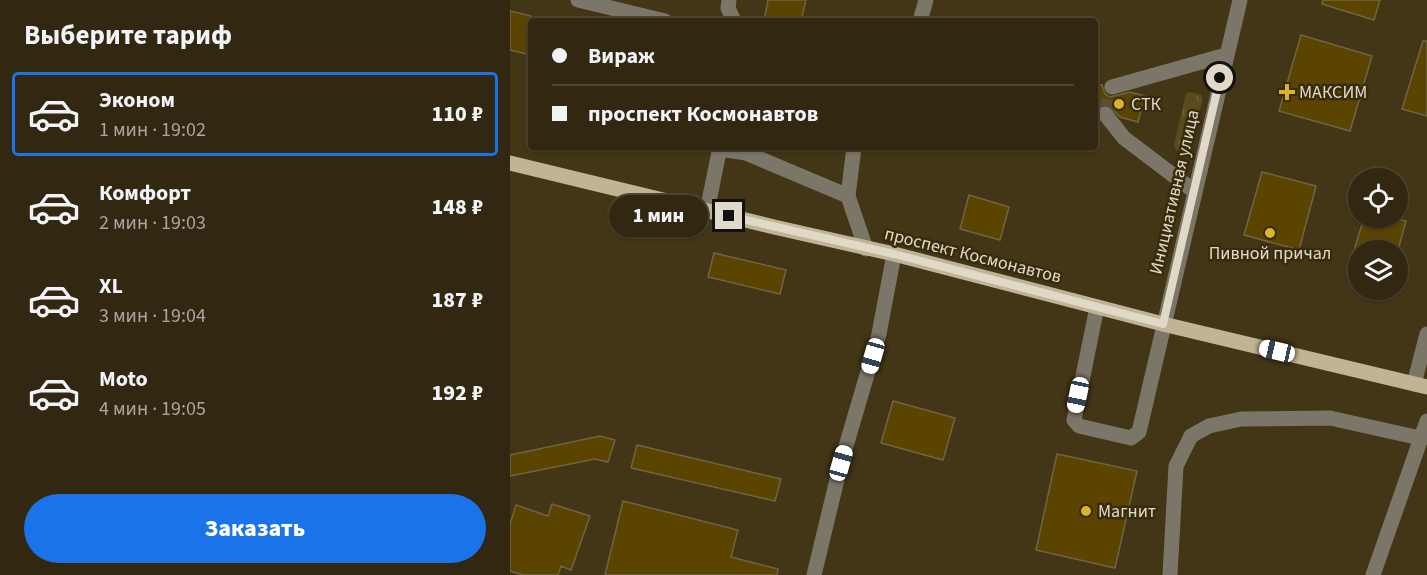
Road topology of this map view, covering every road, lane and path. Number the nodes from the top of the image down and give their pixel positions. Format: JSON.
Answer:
{"nodes":[{"id":1,"x":578,"y":0,"type":"edge"},
{"id":2,"x":729,"y":0,"type":"edge"},
{"id":3,"x":926,"y":0,"type":"edge"},
{"id":4,"x":1240,"y":0,"type":"edge"},
{"id":5,"x":653,"y":18,"type":"edge"},
{"id":6,"x":733,"y":18,"type":"edge"},
{"id":7,"x":921,"y":18,"type":"edge"},
{"id":8,"x":1226,"y":55,"type":"junction"},
{"id":9,"x":1112,"y":87,"type":"dead end"},
{"id":10,"x":1106,"y":114,"type":"dead end"},
{"id":11,"x":720,"y":150,"type":"edge"},
{"id":12,"x":730,"y":150,"type":"edge"},
{"id":13,"x":854,"y":150,"type":"edge"},
{"id":14,"x":510,"y":163,"type":"edge"},
{"id":15,"x":1194,"y":191,"type":"junction"},
{"id":16,"x":848,"y":196,"type":"junction"},
{"id":17,"x":707,"y":211,"type":"junction"},
{"id":18,"x":866,"y":249,"type":"junction"},
{"id":19,"x":894,"y":254,"type":"junction"},
{"id":20,"x":1097,"y":307,"type":"junction"},
{"id":21,"x":1163,"y":324,"type":"junction"},
{"id":22,"x":1427,"y":334,"type":"edge"},
{"id":23,"x":1420,"y":386,"type":"edge"},
{"id":24,"x":1427,"y":421,"type":"edge"},
{"id":25,"x":1420,"y":438,"type":"junction"},
{"id":26,"x":814,"y":575,"type":"edge"},
{"id":27,"x":1170,"y":575,"type":"edge"},
{"id":28,"x":1373,"y":575,"type":"edge"}],
"edges":[{"from":1,"to":5,"type":"street"},
{"from":2,"to":6,"type":"street"},
{"from":3,"to":7,"type":"street"},
{"from":4,"to":8,"type":"street","name":"Инициативная улица"},
{"from":8,"to":9,"type":"street"},
{"from":8,"to":15,"type":"street","name":"Инициативная улица"},
{"from":10,"to":15,"type":"street"},
{"from":11,"to":17,"type":"street"},
{"from":12,"to":16,"type":"street"},
{"from":13,"to":16,"type":"street"},
{"from":14,"to":17,"type":"main road","name":"проспект Космонавтов"},
{"from":15,"to":21,"type":"street","name":"Инициативная улица"},
{"from":16,"to":18,"type":"street"},
{"from":17,"to":18,"type":"main road","name":"проспект Космонавтов"},
{"from":18,"to":19,"type":"main road","name":"проспект Космонавтов"},
{"from":19,"to":20,"type":"main road","name":"проспект Космонавтов"},
{"from":19,"to":26,"type":"street"},
{"from":20,"to":21,"type":"main road","name":"проспект Космонавтов"},
{"from":20,"to":21,"type":"street","name":"Инициативная улица"},
{"from":21,"to":23,"type":"main road","name":"проспект Космонавтов"},
{"from":22,"to":23,"type":"street"},
{"from":24,"to":25,"type":"street"},
{"from":25,"to":27,"type":"street"},
{"from":25,"to":28,"type":"street"}]}
